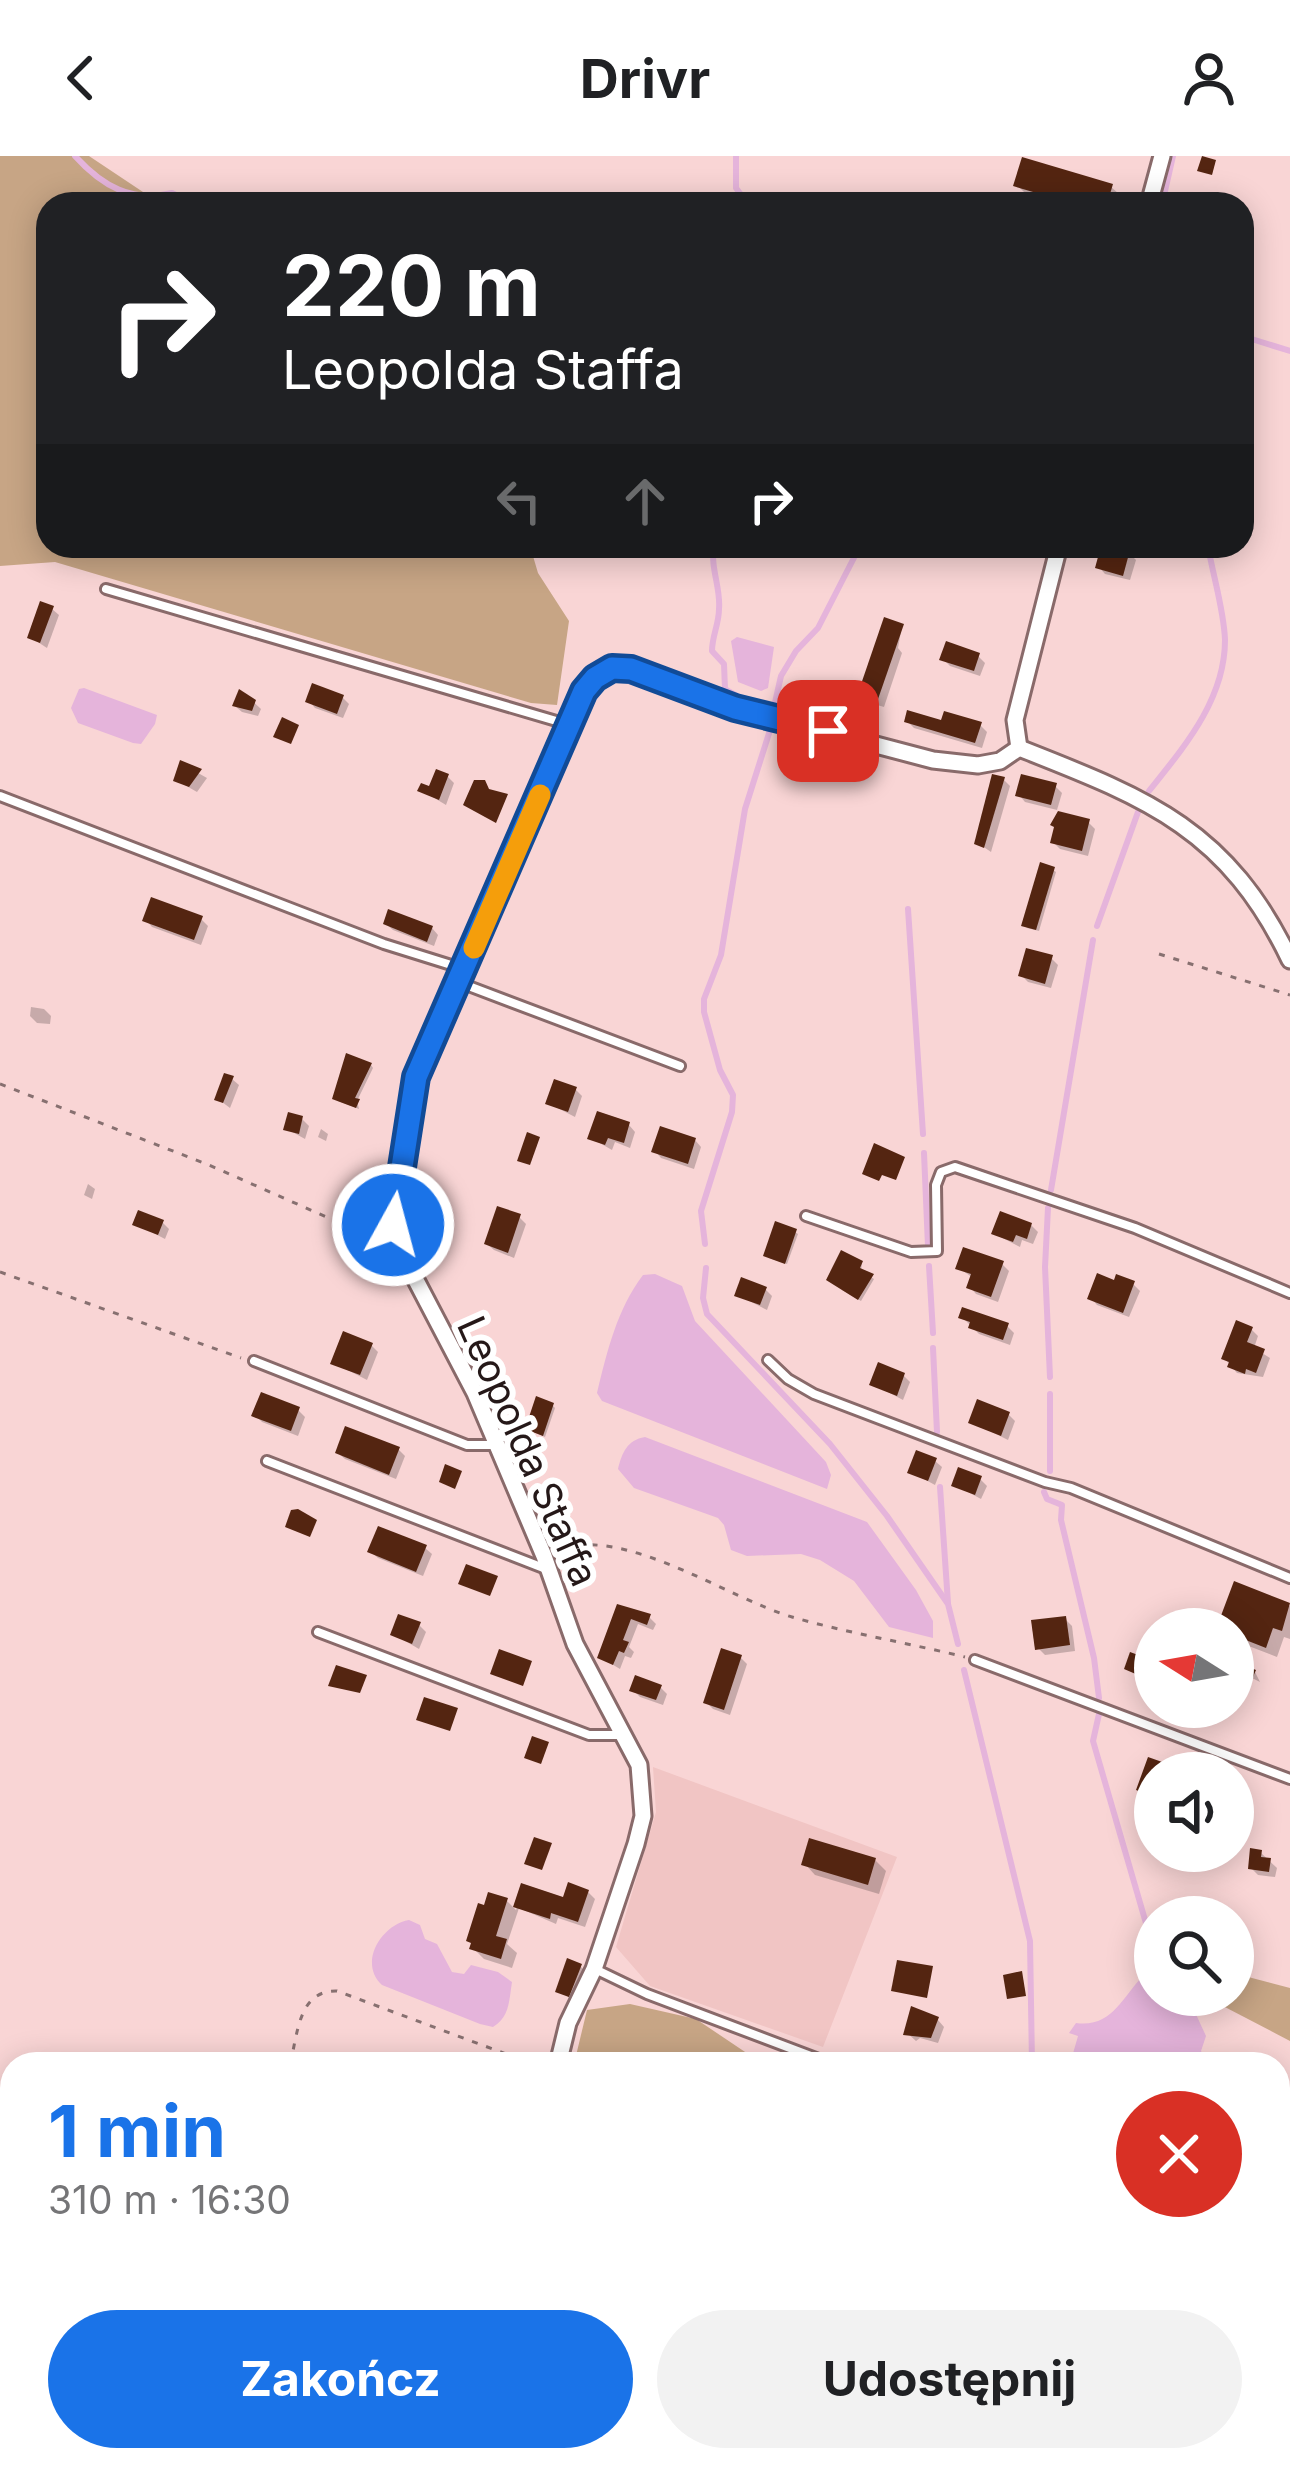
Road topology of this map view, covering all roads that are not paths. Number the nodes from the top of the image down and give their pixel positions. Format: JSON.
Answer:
{"nodes":[{"id":1,"x":1162,"y":156,"type":"edge"},
{"id":2,"x":1152,"y":192,"type":"edge"},
{"id":3,"x":1056,"y":558,"type":"edge"},
{"id":4,"x":106,"y":590,"type":"dead end"},
{"id":5,"x":570,"y":725,"type":"junction"},
{"id":6,"x":1018,"y":748,"type":"junction"},
{"id":7,"x":0,"y":796,"type":"edge"},
{"id":8,"x":1290,"y":960,"type":"edge"},
{"id":9,"x":462,"y":976,"type":"junction"},
{"id":10,"x":680,"y":1066,"type":"dead end"},
{"id":11,"x":806,"y":1216,"type":"dead end"},
{"id":12,"x":1290,"y":1292,"type":"edge"},
{"id":13,"x":768,"y":1360,"type":"dead end"},
{"id":14,"x":254,"y":1361,"type":"road end"},
{"id":15,"x":495,"y":1444,"type":"junction"},
{"id":16,"x":267,"y":1461,"type":"dead end"},
{"id":17,"x":546,"y":1563,"type":"junction"},
{"id":18,"x":1290,"y":1578,"type":"edge"},
{"id":19,"x":318,"y":1632,"type":"dead end"},
{"id":20,"x":975,"y":1660,"type":"road end"},
{"id":21,"x":626,"y":1734,"type":"junction"},
{"id":22,"x":1290,"y":1779,"type":"edge"},
{"id":23,"x":594,"y":1969,"type":"junction"},
{"id":24,"x":561,"y":2052,"type":"edge"},
{"id":25,"x":800,"y":2052,"type":"edge"}],
"edges":[{"from":1,"to":2,"type":"street"},
{"from":3,"to":6,"type":"street"},
{"from":4,"to":5,"type":"lane"},
{"from":5,"to":6,"type":"street","name":"Leopolda Staffa"},
{"from":5,"to":9,"type":"street","name":"Leopolda Staffa"},
{"from":6,"to":8,"type":"street"},
{"from":7,"to":9,"type":"lane"},
{"from":9,"to":10,"type":"lane"},
{"from":9,"to":15,"type":"street","name":"Leopolda Staffa"},
{"from":11,"to":12,"type":"lane"},
{"from":13,"to":18,"type":"lane"},
{"from":14,"to":15,"type":"lane"},
{"from":15,"to":17,"type":"street","name":"Leopolda Staffa"},
{"from":16,"to":17,"type":"lane"},
{"from":17,"to":21,"type":"street","name":"Leopolda Staffa"},
{"from":19,"to":21,"type":"lane"},
{"from":20,"to":22,"type":"lane"},
{"from":21,"to":23,"type":"street","name":"Leopolda Staffa"},
{"from":23,"to":24,"type":"street","name":"Leopolda Staffa"},
{"from":23,"to":25,"type":"lane"}]}
